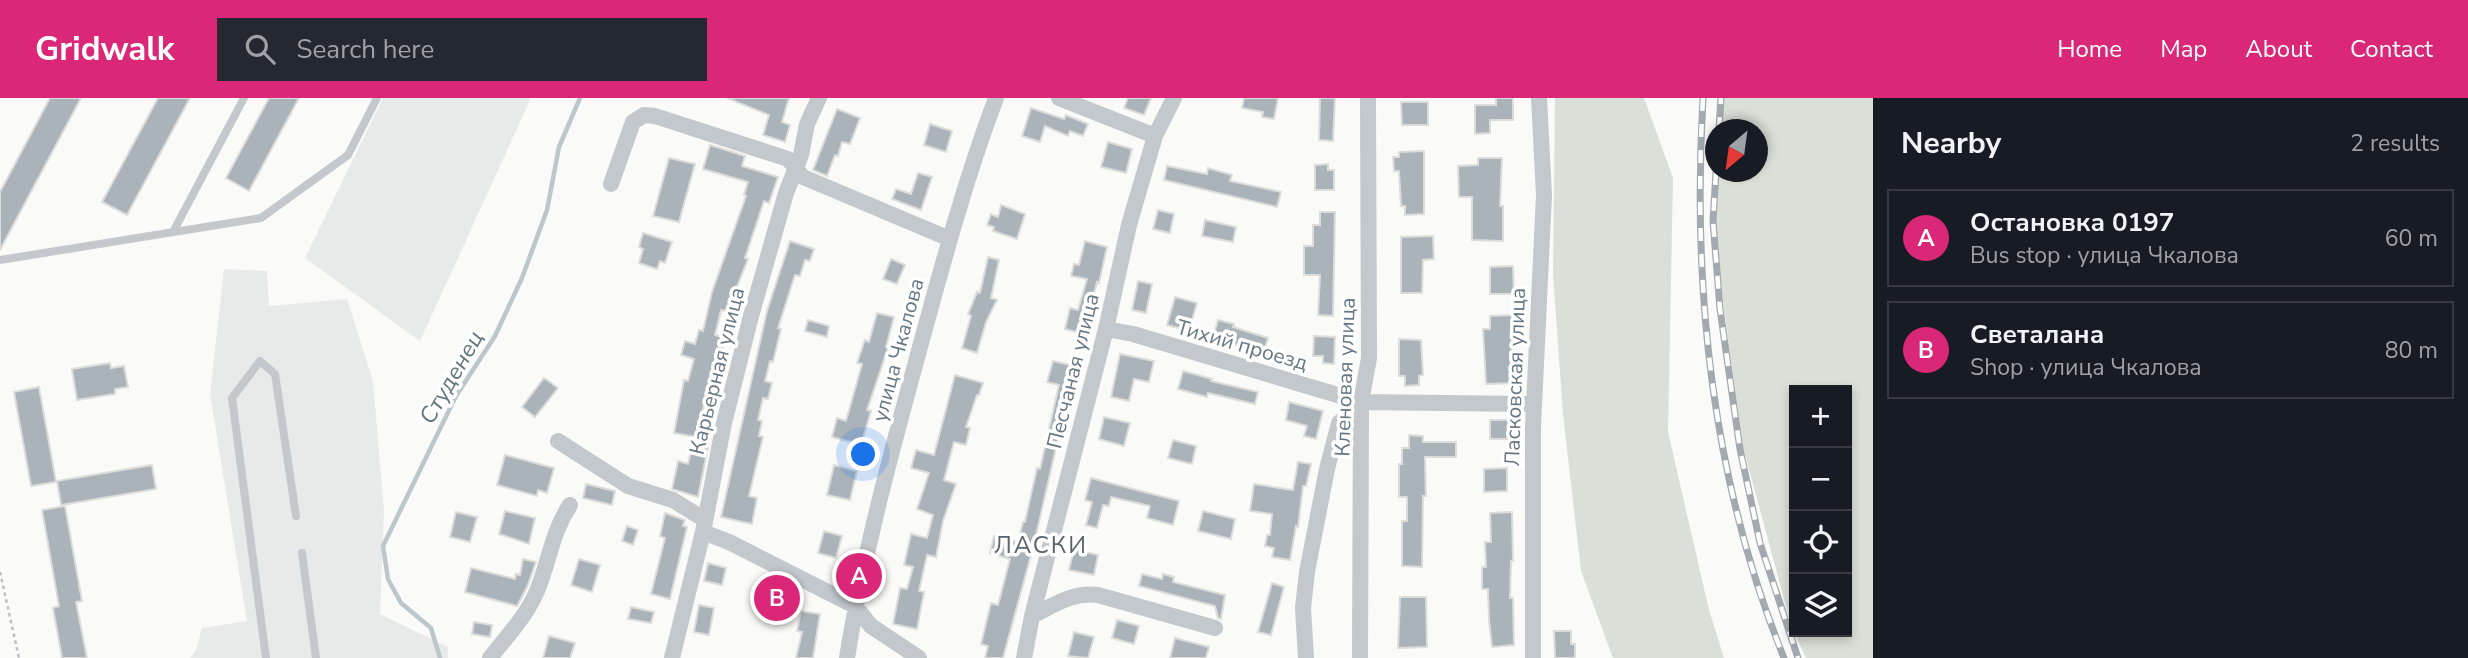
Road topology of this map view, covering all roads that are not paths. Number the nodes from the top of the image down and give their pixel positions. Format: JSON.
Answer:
{"nodes":[{"id":1,"x":244,"y":98,"type":"edge"},
{"id":2,"x":377,"y":98,"type":"edge"},
{"id":3,"x":819,"y":98,"type":"edge"},
{"id":4,"x":996,"y":98,"type":"edge"},
{"id":5,"x":1059,"y":98,"type":"edge"},
{"id":6,"x":1174,"y":98,"type":"edge"},
{"id":7,"x":1368,"y":98,"type":"edge"},
{"id":8,"x":1539,"y":98,"type":"edge"},
{"id":9,"x":1155,"y":136,"type":"junction"},
{"id":10,"x":795,"y":168,"type":"junction"},
{"id":11,"x":611,"y":184,"type":"dead end"},
{"id":12,"x":173,"y":232,"type":"junction"},
{"id":13,"x":950,"y":239,"type":"junction"},
{"id":14,"x":0,"y":260,"type":"edge"},
{"id":15,"x":1106,"y":329,"type":"junction"},
{"id":16,"x":1361,"y":402,"type":"junction"},
{"id":17,"x":1534,"y":404,"type":"junction"},
{"id":18,"x":558,"y":441,"type":"dead end"},
{"id":19,"x":570,"y":505,"type":"dead end"},
{"id":20,"x":296,"y":516,"type":"dead end"},
{"id":21,"x":704,"y":526,"type":"junction"},
{"id":22,"x":303,"y":553,"type":"dead end"},
{"id":23,"x":855,"y":606,"type":"junction"},
{"id":24,"x":1032,"y":616,"type":"junction"},
{"id":25,"x":1215,"y":628,"type":"dead end"},
{"id":26,"x":265,"y":658,"type":"edge"},
{"id":27,"x":316,"y":658,"type":"edge"},
{"id":28,"x":490,"y":658,"type":"edge"},
{"id":29,"x":672,"y":658,"type":"edge"},
{"id":30,"x":847,"y":658,"type":"edge"},
{"id":31,"x":919,"y":658,"type":"edge"},
{"id":32,"x":1024,"y":658,"type":"edge"},
{"id":33,"x":1306,"y":658,"type":"edge"},
{"id":34,"x":1360,"y":658,"type":"edge"},
{"id":35,"x":1534,"y":658,"type":"edge"}],
"edges":[{"from":1,"to":12,"type":"lane"},
{"from":2,"to":12,"type":"lane"},
{"from":3,"to":10,"type":"street","name":"Карьерная улица"},
{"from":4,"to":13,"type":"street","name":"улица Чкалова"},
{"from":5,"to":9,"type":"street"},
{"from":6,"to":9,"type":"street","name":"Песчаная улица"},
{"from":7,"to":16,"type":"street","name":"Кленовая улица"},
{"from":8,"to":17,"type":"street","name":"Ласковская улица"},
{"from":9,"to":15,"type":"street","name":"Песчаная улица"},
{"from":10,"to":11,"type":"street"},
{"from":10,"to":13,"type":"street"},
{"from":10,"to":21,"type":"street","name":"Карьерная улица"},
{"from":12,"to":14,"type":"lane"},
{"from":13,"to":23,"type":"street","name":"улица Чкалова"},
{"from":15,"to":16,"type":"street","name":"Тихий проезд"},
{"from":15,"to":24,"type":"street","name":"Песчаная улица"},
{"from":16,"to":17,"type":"street","name":"Тихий проезд"},
{"from":16,"to":33,"type":"street"},
{"from":16,"to":34,"type":"street","name":"Кленовая улица"},
{"from":17,"to":35,"type":"street","name":"Ласковская улица"},
{"from":18,"to":21,"type":"street"},
{"from":19,"to":28,"type":"street"},
{"from":20,"to":26,"type":"lane"},
{"from":21,"to":23,"type":"street"},
{"from":21,"to":29,"type":"street","name":"Карьерная улица"},
{"from":22,"to":27,"type":"lane"},
{"from":23,"to":30,"type":"street","name":"улица Чкалова"},
{"from":23,"to":31,"type":"street"},
{"from":24,"to":25,"type":"street"},
{"from":24,"to":32,"type":"street","name":"Песчаная улица"}]}
